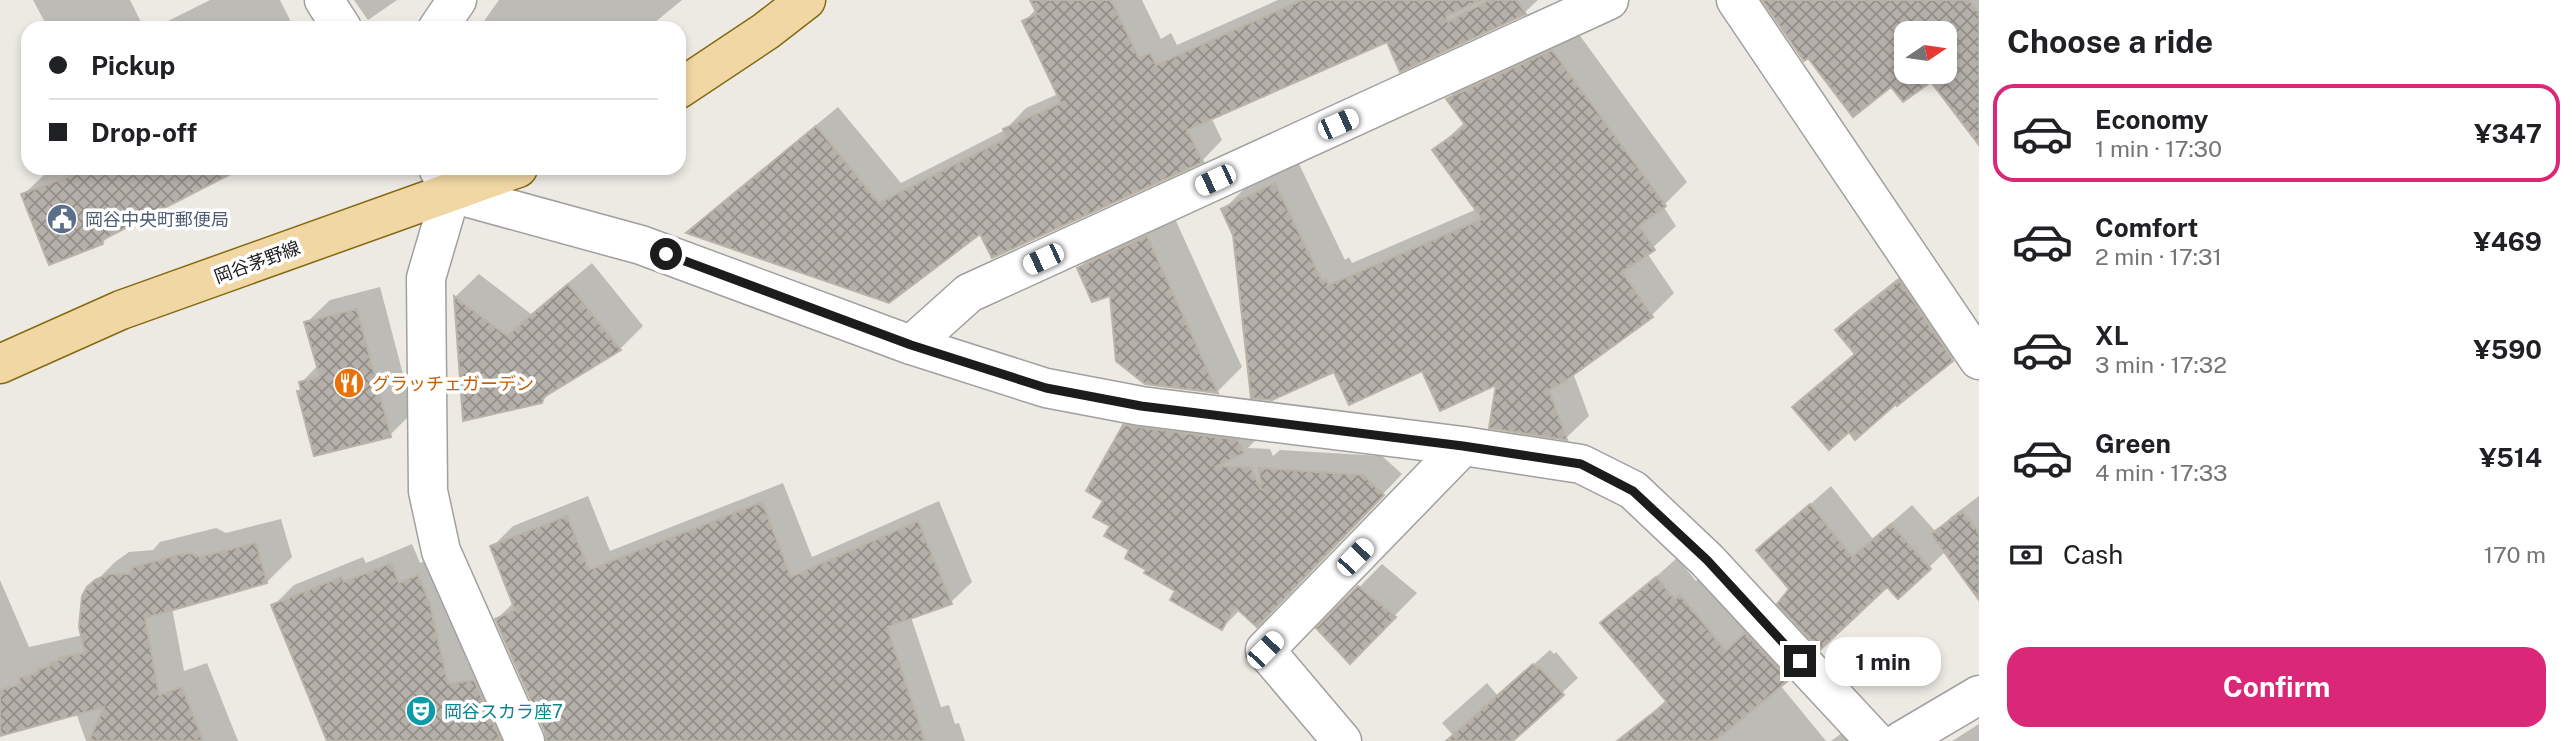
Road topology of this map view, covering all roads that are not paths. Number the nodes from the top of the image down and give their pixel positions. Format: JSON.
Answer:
{"nodes":[{"id":1,"x":324,"y":0,"type":"edge"},
{"id":2,"x":457,"y":0,"type":"edge"},
{"id":3,"x":806,"y":0,"type":"edge"},
{"id":4,"x":1609,"y":0,"type":"edge"},
{"id":5,"x":1736,"y":0,"type":"edge"},
{"id":6,"x":338,"y":21,"type":"edge"},
{"id":7,"x":443,"y":21,"type":"edge"},
{"id":8,"x":686,"y":84,"type":"edge"},
{"id":9,"x":475,"y":175,"type":"edge"},
{"id":10,"x":444,"y":180,"type":"edge"},
{"id":11,"x":911,"y":345,"type":"junction"},
{"id":12,"x":1979,"y":360,"type":"edge"},
{"id":13,"x":0,"y":364,"type":"edge"},
{"id":14,"x":1463,"y":446,"type":"junction"},
{"id":15,"x":1979,"y":695,"type":"edge"},
{"id":16,"x":525,"y":741,"type":"edge"},
{"id":17,"x":1342,"y":741,"type":"edge"},
{"id":18,"x":1875,"y":741,"type":"edge"},
{"id":19,"x":1901,"y":741,"type":"edge"}],
"edges":[{"from":1,"to":6,"type":"street"},
{"from":2,"to":7,"type":"street"},
{"from":3,"to":8,"type":"main road"},
{"from":4,"to":11,"type":"street"},
{"from":5,"to":12,"type":"street"},
{"from":9,"to":10,"type":"main road","name":"岡谷茅野線"},
{"from":10,"to":11,"type":"street"},
{"from":10,"to":13,"type":"main road","name":"岡谷茅野線"},
{"from":10,"to":16,"type":"street"},
{"from":11,"to":14,"type":"street"},
{"from":14,"to":17,"type":"street"},
{"from":14,"to":18,"type":"street"},
{"from":15,"to":19,"type":"street"}]}
